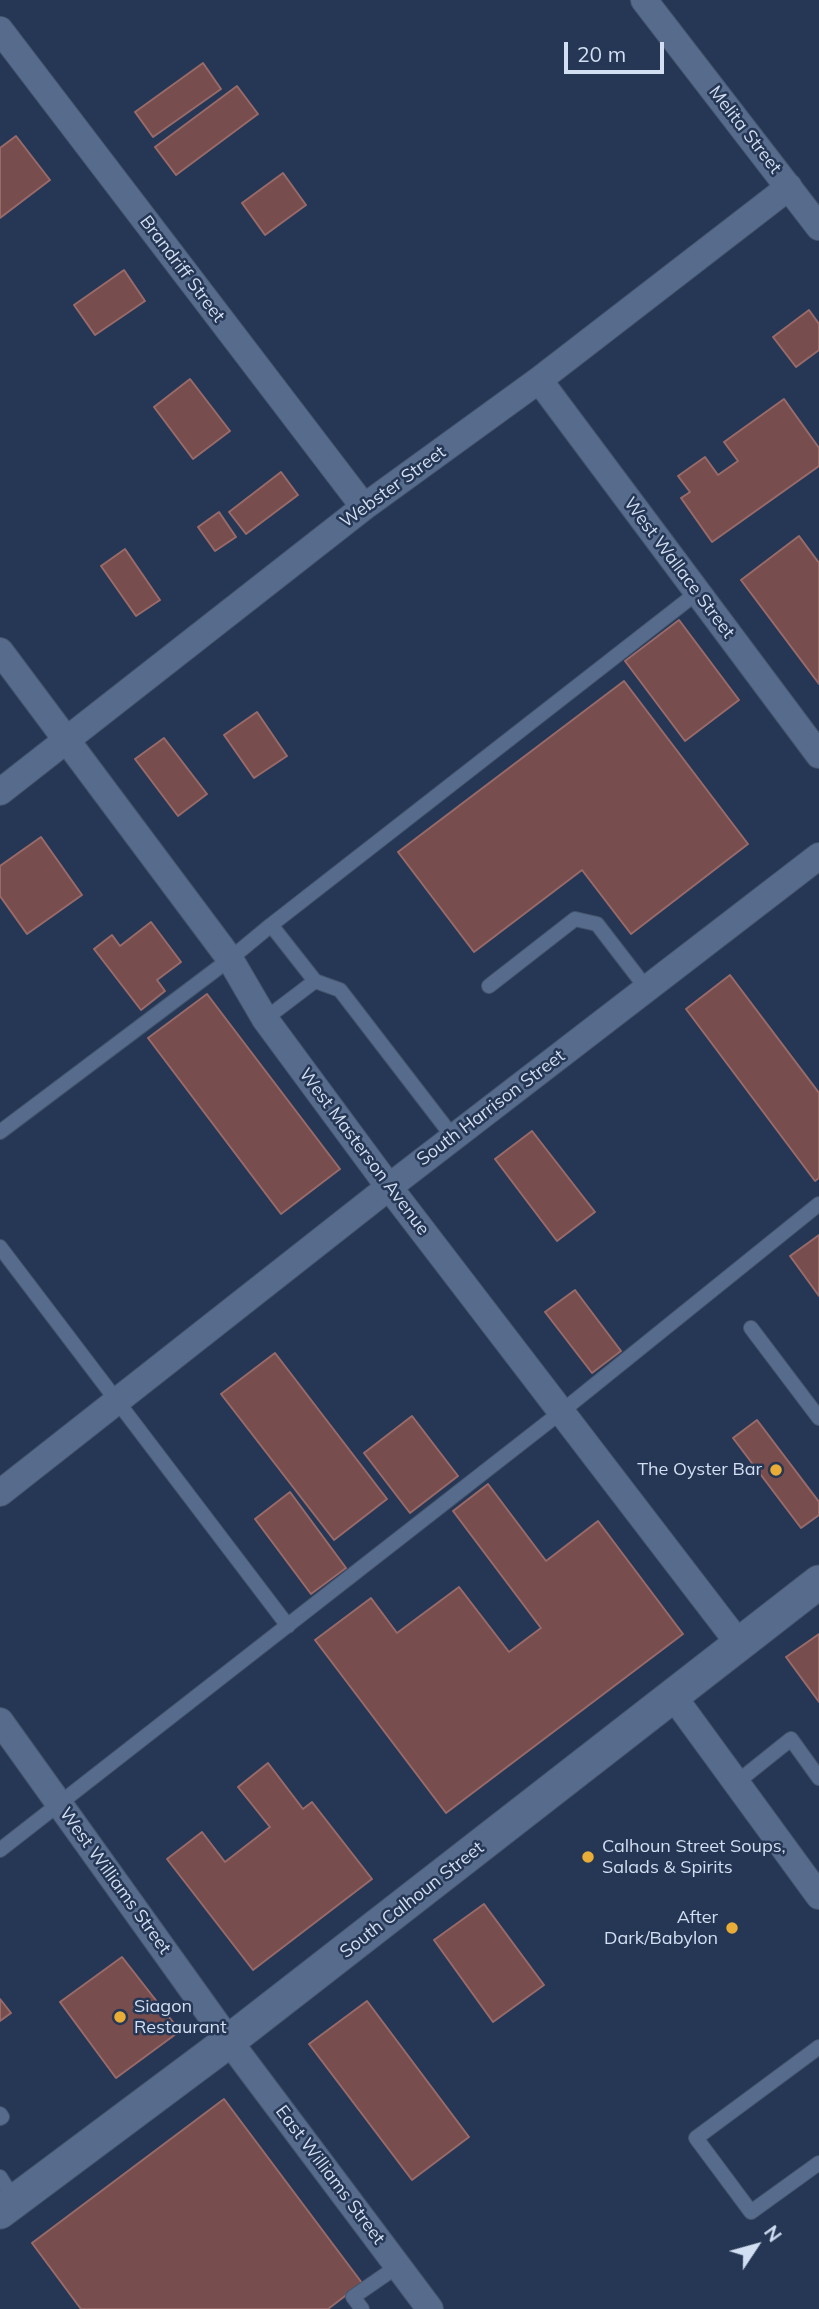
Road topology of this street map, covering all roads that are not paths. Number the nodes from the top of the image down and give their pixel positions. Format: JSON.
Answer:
{"nodes":[{"id":1,"x":644,"y":0,"type":"edge"},
{"id":2,"x":0,"y":30,"type":"edge"},
{"id":3,"x":789,"y":187,"type":"junction"},
{"id":4,"x":819,"y":227,"type":"edge"},
{"id":5,"x":539,"y":380,"type":"junction"},
{"id":6,"x":364,"y":507,"type":"junction"},
{"id":7,"x":698,"y":593,"type":"junction"},
{"id":8,"x":0,"y":651,"type":"edge"},
{"id":9,"x":66,"y":740,"type":"junction"},
{"id":10,"x":819,"y":755,"type":"edge"},
{"id":11,"x":0,"y":792,"type":"edge"},
{"id":12,"x":819,"y":856,"type":"edge"},
{"id":13,"x":271,"y":925,"type":"junction"},
{"id":14,"x":230,"y":960,"type":"junction"},
{"id":15,"x":315,"y":981,"type":"junction"},
{"id":16,"x":489,"y":986,"type":"dead end"},
{"id":17,"x":647,"y":989,"type":"junction"},
{"id":18,"x":265,"y":1018,"type":"junction"},
{"id":19,"x":0,"y":1132,"type":"edge"},
{"id":20,"x":453,"y":1137,"type":"junction"},
{"id":21,"x":389,"y":1186,"type":"junction"},
{"id":22,"x":819,"y":1204,"type":"edge"},
{"id":23,"x":0,"y":1247,"type":"edge"},
{"id":24,"x":751,"y":1328,"type":"dead end"},
{"id":25,"x":117,"y":1401,"type":"junction"},
{"id":26,"x":561,"y":1412,"type":"junction"},
{"id":27,"x":819,"y":1418,"type":"edge"},
{"id":28,"x":0,"y":1493,"type":"edge"},
{"id":29,"x":819,"y":1582,"type":"edge"},
{"id":30,"x":288,"y":1626,"type":"junction"},
{"id":31,"x":740,"y":1645,"type":"junction"},
{"id":32,"x":673,"y":1696,"type":"junction"},
{"id":33,"x":0,"y":1721,"type":"edge"},
{"id":34,"x":819,"y":1778,"type":"edge"},
{"id":35,"x":736,"y":1783,"type":"junction"},
{"id":36,"x":60,"y":1804,"type":"junction"},
{"id":37,"x":0,"y":1850,"type":"edge"},
{"id":38,"x":819,"y":1896,"type":"edge"},
{"id":39,"x":229,"y":2041,"type":"junction"},
{"id":40,"x":819,"y":2047,"type":"edge"},
{"id":41,"x":819,"y":2163,"type":"edge"},
{"id":42,"x":5,"y":2197,"type":"edge"},
{"id":43,"x":398,"y":2266,"type":"junction"},
{"id":44,"x":362,"y":2309,"type":"edge"},
{"id":45,"x":430,"y":2309,"type":"edge"}],
"edges":[{"from":1,"to":3,"type":"street","name":"Melita Street"},
{"from":2,"to":6,"type":"street","name":"Brandriff Street"},
{"from":3,"to":4,"type":"street","name":"Melita Street"},
{"from":3,"to":5,"type":"street","name":"Webster Street"},
{"from":5,"to":6,"type":"street","name":"Webster Street"},
{"from":5,"to":7,"type":"street","name":"West Wallace Street"},
{"from":6,"to":9,"type":"street","name":"Webster Street"},
{"from":7,"to":10,"type":"street","name":"West Wallace Street"},
{"from":7,"to":13,"type":"lane"},
{"from":8,"to":9,"type":"street","name":"West Masterson Avenue"},
{"from":9,"to":11,"type":"street","name":"Webster Street"},
{"from":9,"to":14,"type":"street","name":"West Masterson Avenue"},
{"from":12,"to":17,"type":"street","name":"South Harrison Street"},
{"from":13,"to":14,"type":"lane"},
{"from":13,"to":15,"type":"lane"},
{"from":14,"to":18,"type":"street","name":"West Masterson Avenue"},
{"from":14,"to":19,"type":"lane"},
{"from":15,"to":18,"type":"lane"},
{"from":15,"to":20,"type":"lane"},
{"from":16,"to":17,"type":"lane"},
{"from":17,"to":20,"type":"street","name":"South Harrison Street"},
{"from":18,"to":21,"type":"street","name":"West Masterson Avenue"},
{"from":20,"to":21,"type":"street","name":"South Harrison Street"},
{"from":21,"to":25,"type":"street","name":"South Harrison Street"},
{"from":21,"to":26,"type":"street","name":"West Masterson Avenue"},
{"from":22,"to":26,"type":"lane"},
{"from":23,"to":25,"type":"lane"},
{"from":24,"to":27,"type":"lane"},
{"from":25,"to":28,"type":"street","name":"South Harrison Street"},
{"from":25,"to":30,"type":"lane"},
{"from":26,"to":30,"type":"lane"},
{"from":26,"to":31,"type":"street","name":"West Masterson Avenue"},
{"from":29,"to":31,"type":"street","name":"South Calhoun Street"},
{"from":30,"to":36,"type":"lane"},
{"from":31,"to":32,"type":"street","name":"South Calhoun Street"},
{"from":32,"to":35,"type":"street"},
{"from":32,"to":39,"type":"street","name":"South Calhoun Street"},
{"from":33,"to":36,"type":"street","name":"West Williams Street"},
{"from":34,"to":35,"type":"lane"},
{"from":35,"to":38,"type":"street"},
{"from":36,"to":37,"type":"lane"},
{"from":36,"to":39,"type":"street","name":"West Williams Street"},
{"from":39,"to":42,"type":"street","name":"South Calhoun Street"},
{"from":39,"to":43,"type":"street","name":"East Williams Street"},
{"from":40,"to":41,"type":"lane"},
{"from":43,"to":44,"type":"lane"},
{"from":43,"to":45,"type":"street","name":"East Williams Street"}]}
